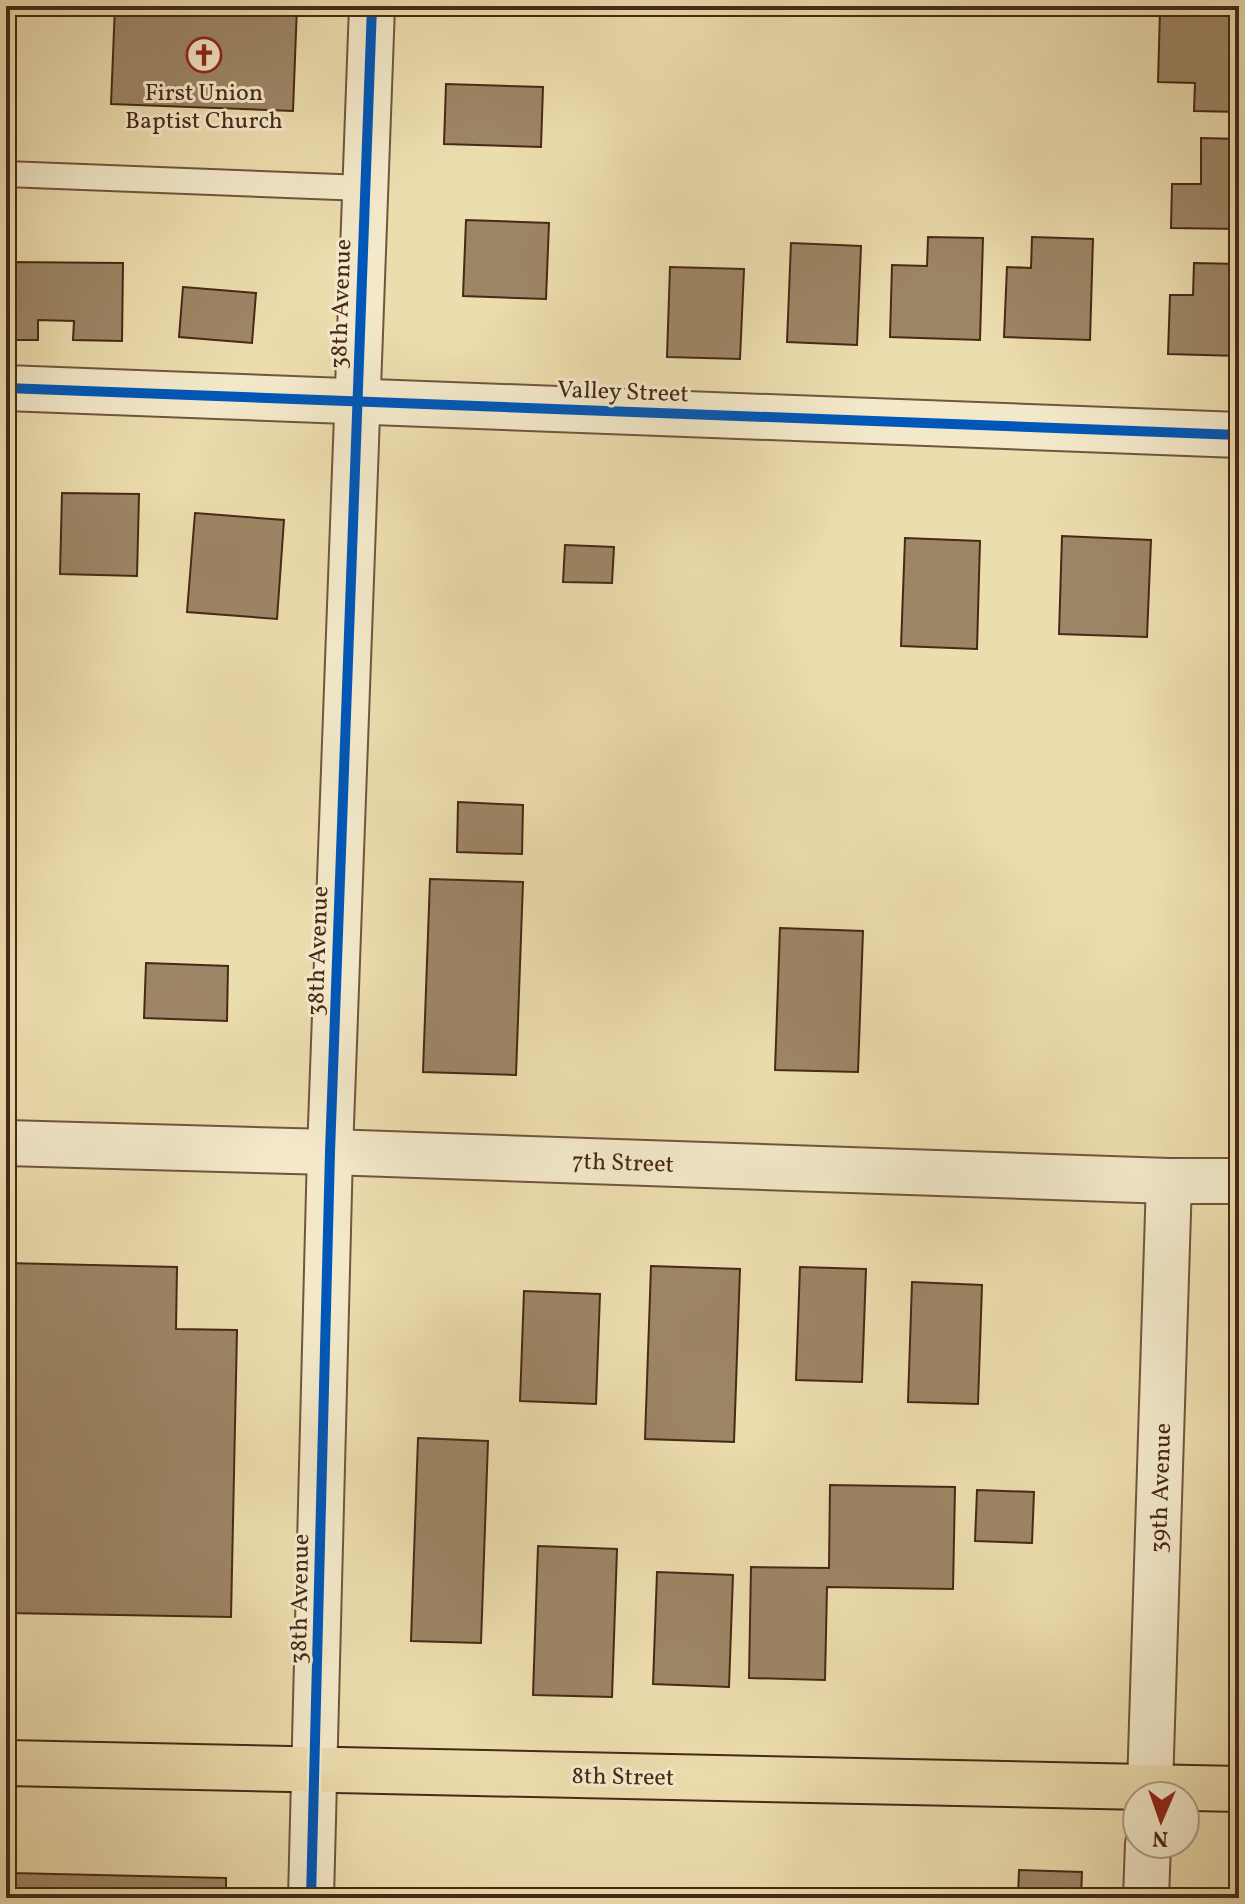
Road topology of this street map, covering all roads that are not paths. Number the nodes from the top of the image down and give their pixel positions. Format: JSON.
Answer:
{"nodes":[{"id":1,"x":372,"y":6,"type":"edge"},
{"id":2,"x":6,"y":174,"type":"edge"},
{"id":3,"x":364,"y":188,"type":"junction"},
{"id":4,"x":6,"y":388,"type":"edge"},
{"id":5,"x":357,"y":401,"type":"junction"},
{"id":6,"x":1239,"y":435,"type":"edge"},
{"id":7,"x":6,"y":1143,"type":"edge"},
{"id":8,"x":330,"y":1152,"type":"junction"},
{"id":9,"x":1169,"y":1181,"type":"junction"},
{"id":10,"x":1239,"y":1181,"type":"edge"},
{"id":11,"x":6,"y":1763,"type":"edge"},
{"id":12,"x":315,"y":1769,"type":"junction"},
{"id":13,"x":1150,"y":1780,"type":"edge"},
{"id":14,"x":1239,"y":1789,"type":"edge"},
{"id":15,"x":1121,"y":1790,"type":"edge"},
{"id":16,"x":1201,"y":1790,"type":"edge"},
{"id":17,"x":1147,"y":1860,"type":"edge"},
{"id":18,"x":311,"y":1898,"type":"edge"},
{"id":19,"x":1146,"y":1898,"type":"edge"}],
"edges":[{"from":1,"to":3,"type":"street","name":"38th Avenue"},
{"from":2,"to":3,"type":"lane"},
{"from":3,"to":5,"type":"street","name":"38th Avenue"},
{"from":4,"to":5,"type":"street","name":"Valley Street"},
{"from":5,"to":6,"type":"street","name":"Valley Street"},
{"from":5,"to":8,"type":"street","name":"38th Avenue"},
{"from":7,"to":8,"type":"street","name":"7th Street"},
{"from":8,"to":9,"type":"street","name":"7th Street"},
{"from":8,"to":12,"type":"street","name":"38th Avenue"},
{"from":9,"to":10,"type":"street","name":"7th Street"},
{"from":9,"to":13,"type":"street","name":"39th Avenue"},
{"from":11,"to":12,"type":"main road","name":"8th Street"},
{"from":12,"to":15,"type":"main road","name":"8th Street"},
{"from":12,"to":18,"type":"street","name":"38th Avenue"},
{"from":14,"to":16,"type":"main road","name":"8th Street"},
{"from":17,"to":19,"type":"street"}]}
